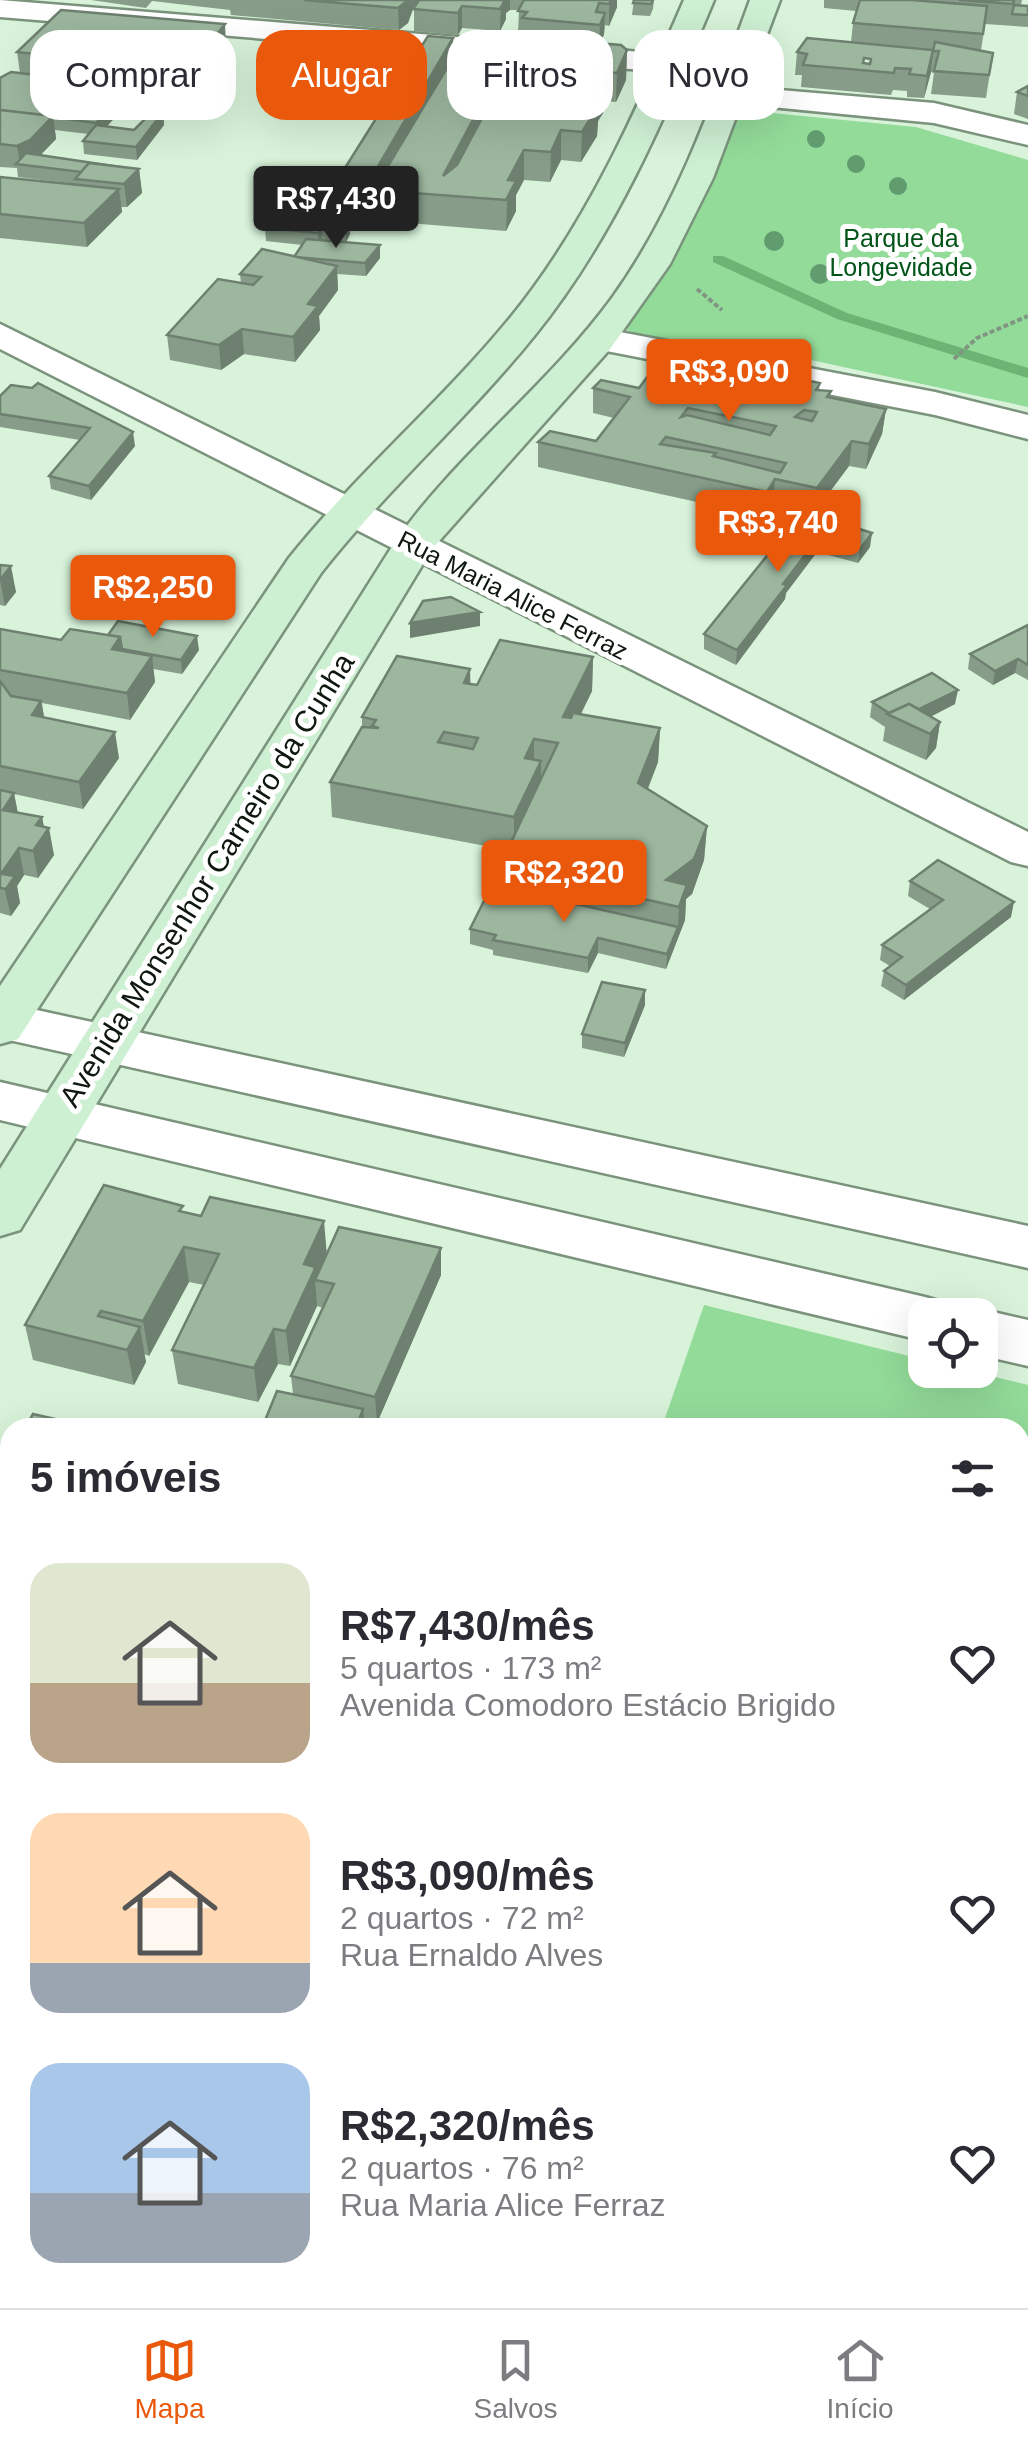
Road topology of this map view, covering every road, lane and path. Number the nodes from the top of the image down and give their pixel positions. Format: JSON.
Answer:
{"nodes":[{"id":1,"x":8,"y":0,"type":"edge"},
{"id":2,"x":699,"y":0,"type":"edge"},
{"id":3,"x":765,"y":0,"type":"edge"},
{"id":4,"x":0,"y":8,"type":"edge"},
{"id":5,"x":686,"y":30,"type":"edge"},
{"id":6,"x":754,"y":30,"type":"edge"},
{"id":7,"x":633,"y":60,"type":"edge"},
{"id":8,"x":784,"y":90,"type":"edge"},
{"id":9,"x":645,"y":120,"type":"edge"},
{"id":10,"x":719,"y":120,"type":"edge"},
{"id":11,"x":1028,"y":135,"type":"edge"},
{"id":12,"x":692,"y":278,"type":"dead end"},
{"id":13,"x":726,"y":314,"type":"dead end"},
{"id":14,"x":1028,"y":316,"type":"edge"},
{"id":15,"x":0,"y":335,"type":"edge"},
{"id":16,"x":598,"y":340,"type":"junction"},
{"id":17,"x":948,"y":363,"type":"dead end"},
{"id":18,"x":1028,"y":427,"type":"edge"},
{"id":19,"x":346,"y":511,"type":"junction"},
{"id":20,"x":414,"y":545,"type":"junction"},
{"id":21,"x":1028,"y":851,"type":"edge"},
{"id":22,"x":1,"y":1022,"type":"edge"},
{"id":23,"x":106,"y":1044,"type":"junction"},
{"id":24,"x":0,"y":1101,"type":"edge"},
{"id":25,"x":62,"y":1116,"type":"junction"},
{"id":26,"x":0,"y":1215,"type":"edge"},
{"id":27,"x":1028,"y":1247,"type":"edge"},
{"id":28,"x":908,"y":1314,"type":"edge"},
{"id":29,"x":998,"y":1336,"type":"edge"},
{"id":30,"x":1028,"y":1343,"type":"edge"}],
"edges":[{"from":1,"to":4,"type":"street"},
{"from":2,"to":5,"type":"main road"},
{"from":3,"to":6,"type":"main road","name":"Avenida Monsenhor Carneiro da Cunha"},
{"from":4,"to":7,"type":"street"},
{"from":8,"to":11,"type":"street"},
{"from":9,"to":19,"type":"main road"},
{"from":10,"to":16,"type":"main road","name":"Avenida Monsenhor Carneiro da Cunha"},
{"from":12,"to":13,"type":"path"},
{"from":14,"to":17,"type":"path"},
{"from":15,"to":19,"type":"street","name":"Rua Maria Alice Ferraz"},
{"from":16,"to":18,"type":"street"},
{"from":16,"to":20,"type":"main road","name":"Avenida Monsenhor Carneiro da Cunha"},
{"from":19,"to":20,"type":"street","name":"Rua Maria Alice Ferraz"},
{"from":19,"to":22,"type":"main road"},
{"from":20,"to":21,"type":"street","name":"Rua Maria Alice Ferraz"},
{"from":20,"to":23,"type":"main road","name":"Avenida Monsenhor Carneiro da Cunha"},
{"from":22,"to":23,"type":"street"},
{"from":23,"to":25,"type":"main road","name":"Avenida Monsenhor Carneiro da Cunha"},
{"from":23,"to":27,"type":"street"},
{"from":24,"to":25,"type":"street"},
{"from":25,"to":26,"type":"main road","name":"Avenida Monsenhor Carneiro da Cunha"},
{"from":25,"to":28,"type":"street"},
{"from":29,"to":30,"type":"street"}]}
